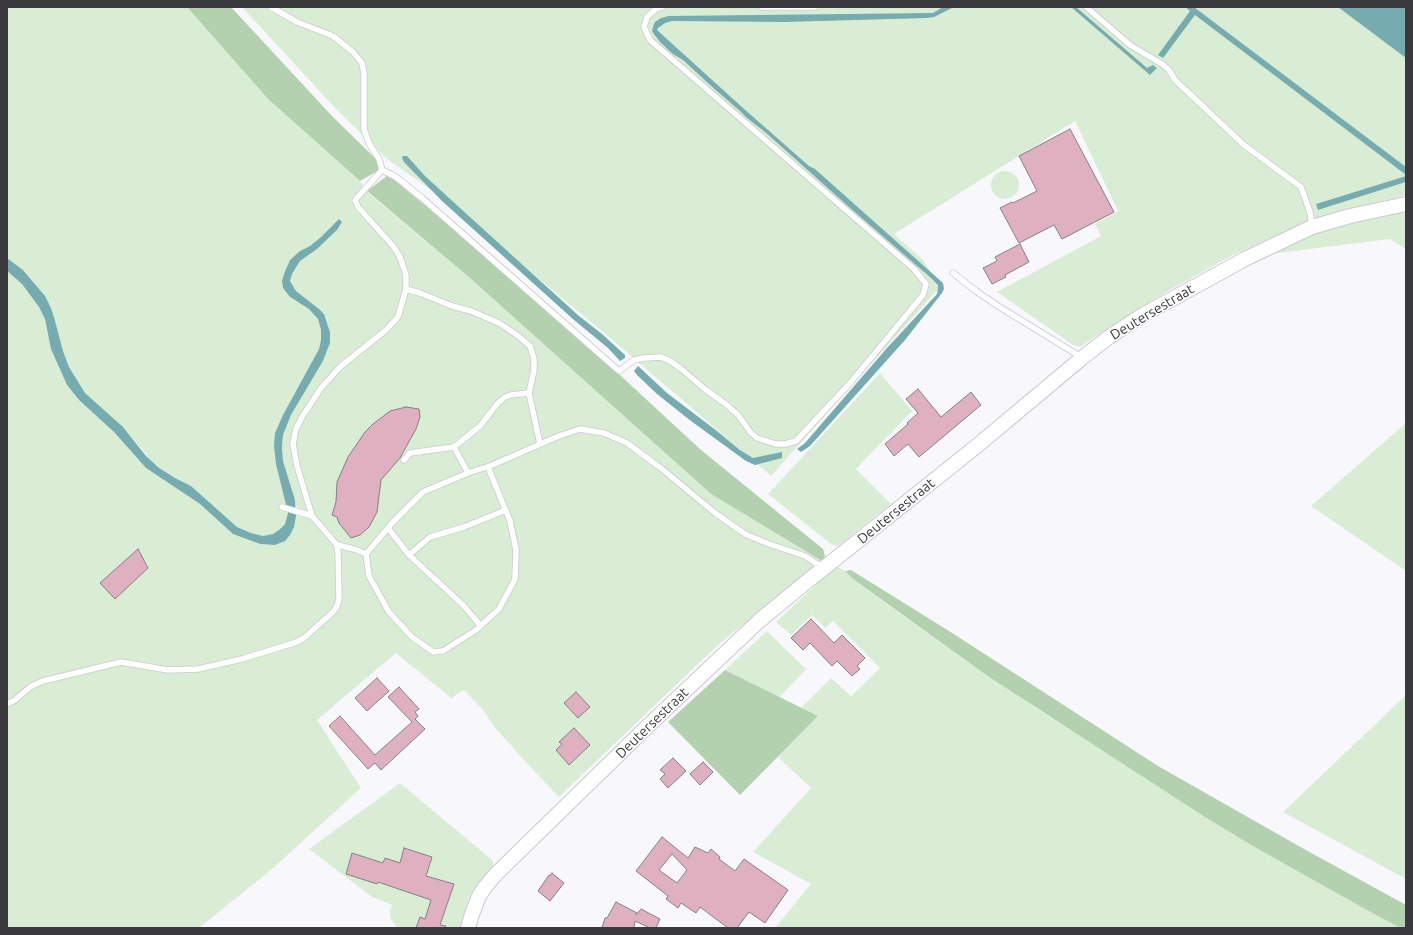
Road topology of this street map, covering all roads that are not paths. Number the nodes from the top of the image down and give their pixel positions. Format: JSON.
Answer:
{"nodes":[{"id":1,"x":271,"y":7,"type":"edge"},
{"id":2,"x":662,"y":7,"type":"edge"},
{"id":3,"x":762,"y":7,"type":"edge"},
{"id":4,"x":815,"y":7,"type":"edge"},
{"id":5,"x":1086,"y":7,"type":"edge"},
{"id":6,"x":382,"y":170,"type":"junction"},
{"id":7,"x":1406,"y":204,"type":"edge"},
{"id":8,"x":1312,"y":227,"type":"junction"},
{"id":9,"x":953,"y":273,"type":"dead end"},
{"id":10,"x":406,"y":290,"type":"junction"},
{"id":11,"x":1082,"y":358,"type":"junction"},
{"id":12,"x":529,"y":393,"type":"junction"},
{"id":13,"x":540,"y":444,"type":"junction"},
{"id":14,"x":454,"y":447,"type":"junction"},
{"id":15,"x":404,"y":460,"type":"dead end"},
{"id":16,"x":488,"y":467,"type":"junction"},
{"id":17,"x":468,"y":473,"type":"junction"},
{"id":18,"x":282,"y":508,"type":"dead end"},
{"id":19,"x":506,"y":510,"type":"junction"},
{"id":20,"x":312,"y":516,"type":"junction"},
{"id":21,"x":388,"y":528,"type":"junction"},
{"id":22,"x":337,"y":545,"type":"junction"},
{"id":23,"x":366,"y":554,"type":"junction"},
{"id":24,"x":409,"y":555,"type":"junction"},
{"id":25,"x":823,"y":568,"type":"junction"},
{"id":26,"x":480,"y":626,"type":"junction"},
{"id":27,"x":7,"y":704,"type":"edge"},
{"id":28,"x":468,"y":928,"type":"edge"}],
"edges":[{"from":1,"to":6,"type":"lane"},
{"from":2,"to":6,"type":"lane"},
{"from":3,"to":4,"type":"lane"},
{"from":5,"to":8,"type":"lane"},
{"from":6,"to":10,"type":"lane"},
{"from":7,"to":8,"type":"street","name":"Deutersestraat"},
{"from":8,"to":11,"type":"street","name":"Deutersestraat"},
{"from":9,"to":11,"type":"lane"},
{"from":10,"to":12,"type":"lane"},
{"from":10,"to":20,"type":"lane"},
{"from":11,"to":25,"type":"street","name":"Deutersestraat"},
{"from":12,"to":13,"type":"lane"},
{"from":12,"to":14,"type":"lane"},
{"from":13,"to":16,"type":"lane"},
{"from":13,"to":25,"type":"lane"},
{"from":14,"to":15,"type":"lane"},
{"from":14,"to":17,"type":"lane"},
{"from":16,"to":17,"type":"lane"},
{"from":16,"to":19,"type":"lane"},
{"from":17,"to":21,"type":"lane"},
{"from":18,"to":20,"type":"lane"},
{"from":19,"to":24,"type":"lane"},
{"from":19,"to":26,"type":"lane"},
{"from":20,"to":22,"type":"lane"},
{"from":21,"to":23,"type":"lane"},
{"from":21,"to":24,"type":"lane"},
{"from":22,"to":23,"type":"lane"},
{"from":22,"to":27,"type":"lane"},
{"from":23,"to":26,"type":"lane"},
{"from":24,"to":26,"type":"lane"},
{"from":25,"to":28,"type":"street","name":"Deutersestraat"}]}
